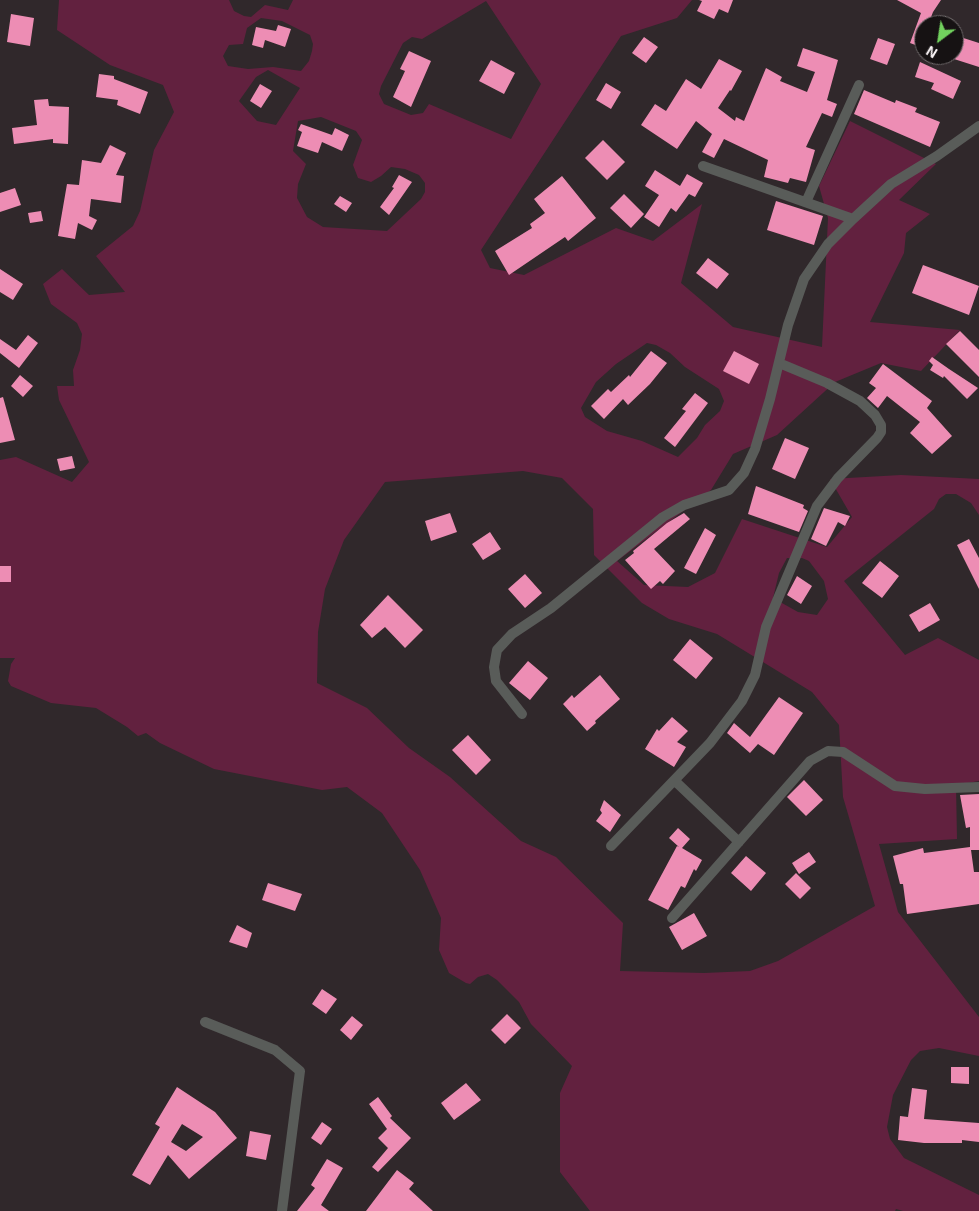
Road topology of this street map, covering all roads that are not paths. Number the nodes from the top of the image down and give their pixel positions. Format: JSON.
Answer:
{"nodes":[{"id":1,"x":859,"y":85,"type":"dead end"},
{"id":2,"x":979,"y":126,"type":"edge"},
{"id":3,"x":703,"y":166,"type":"dead end"},
{"id":4,"x":806,"y":202,"type":"junction"},
{"id":5,"x":853,"y":219,"type":"junction"},
{"id":6,"x":779,"y":363,"type":"junction"},
{"id":7,"x":522,"y":714,"type":"dead end"},
{"id":8,"x":675,"y":780,"type":"junction"},
{"id":9,"x":979,"y":787,"type":"edge"},
{"id":10,"x":739,"y":842,"type":"junction"},
{"id":11,"x":611,"y":846,"type":"dead end"},
{"id":12,"x":672,"y":918,"type":"dead end"},
{"id":13,"x":205,"y":1022,"type":"dead end"},
{"id":14,"x":282,"y":1211,"type":"edge"}],
"edges":[{"from":1,"to":4,"type":"street"},
{"from":2,"to":5,"type":"street"},
{"from":3,"to":4,"type":"street"},
{"from":4,"to":5,"type":"street"},
{"from":5,"to":6,"type":"street"},
{"from":6,"to":7,"type":"street"},
{"from":6,"to":8,"type":"street"},
{"from":8,"to":10,"type":"street"},
{"from":8,"to":11,"type":"street"},
{"from":9,"to":10,"type":"street"},
{"from":10,"to":12,"type":"street"},
{"from":13,"to":14,"type":"street"}]}
